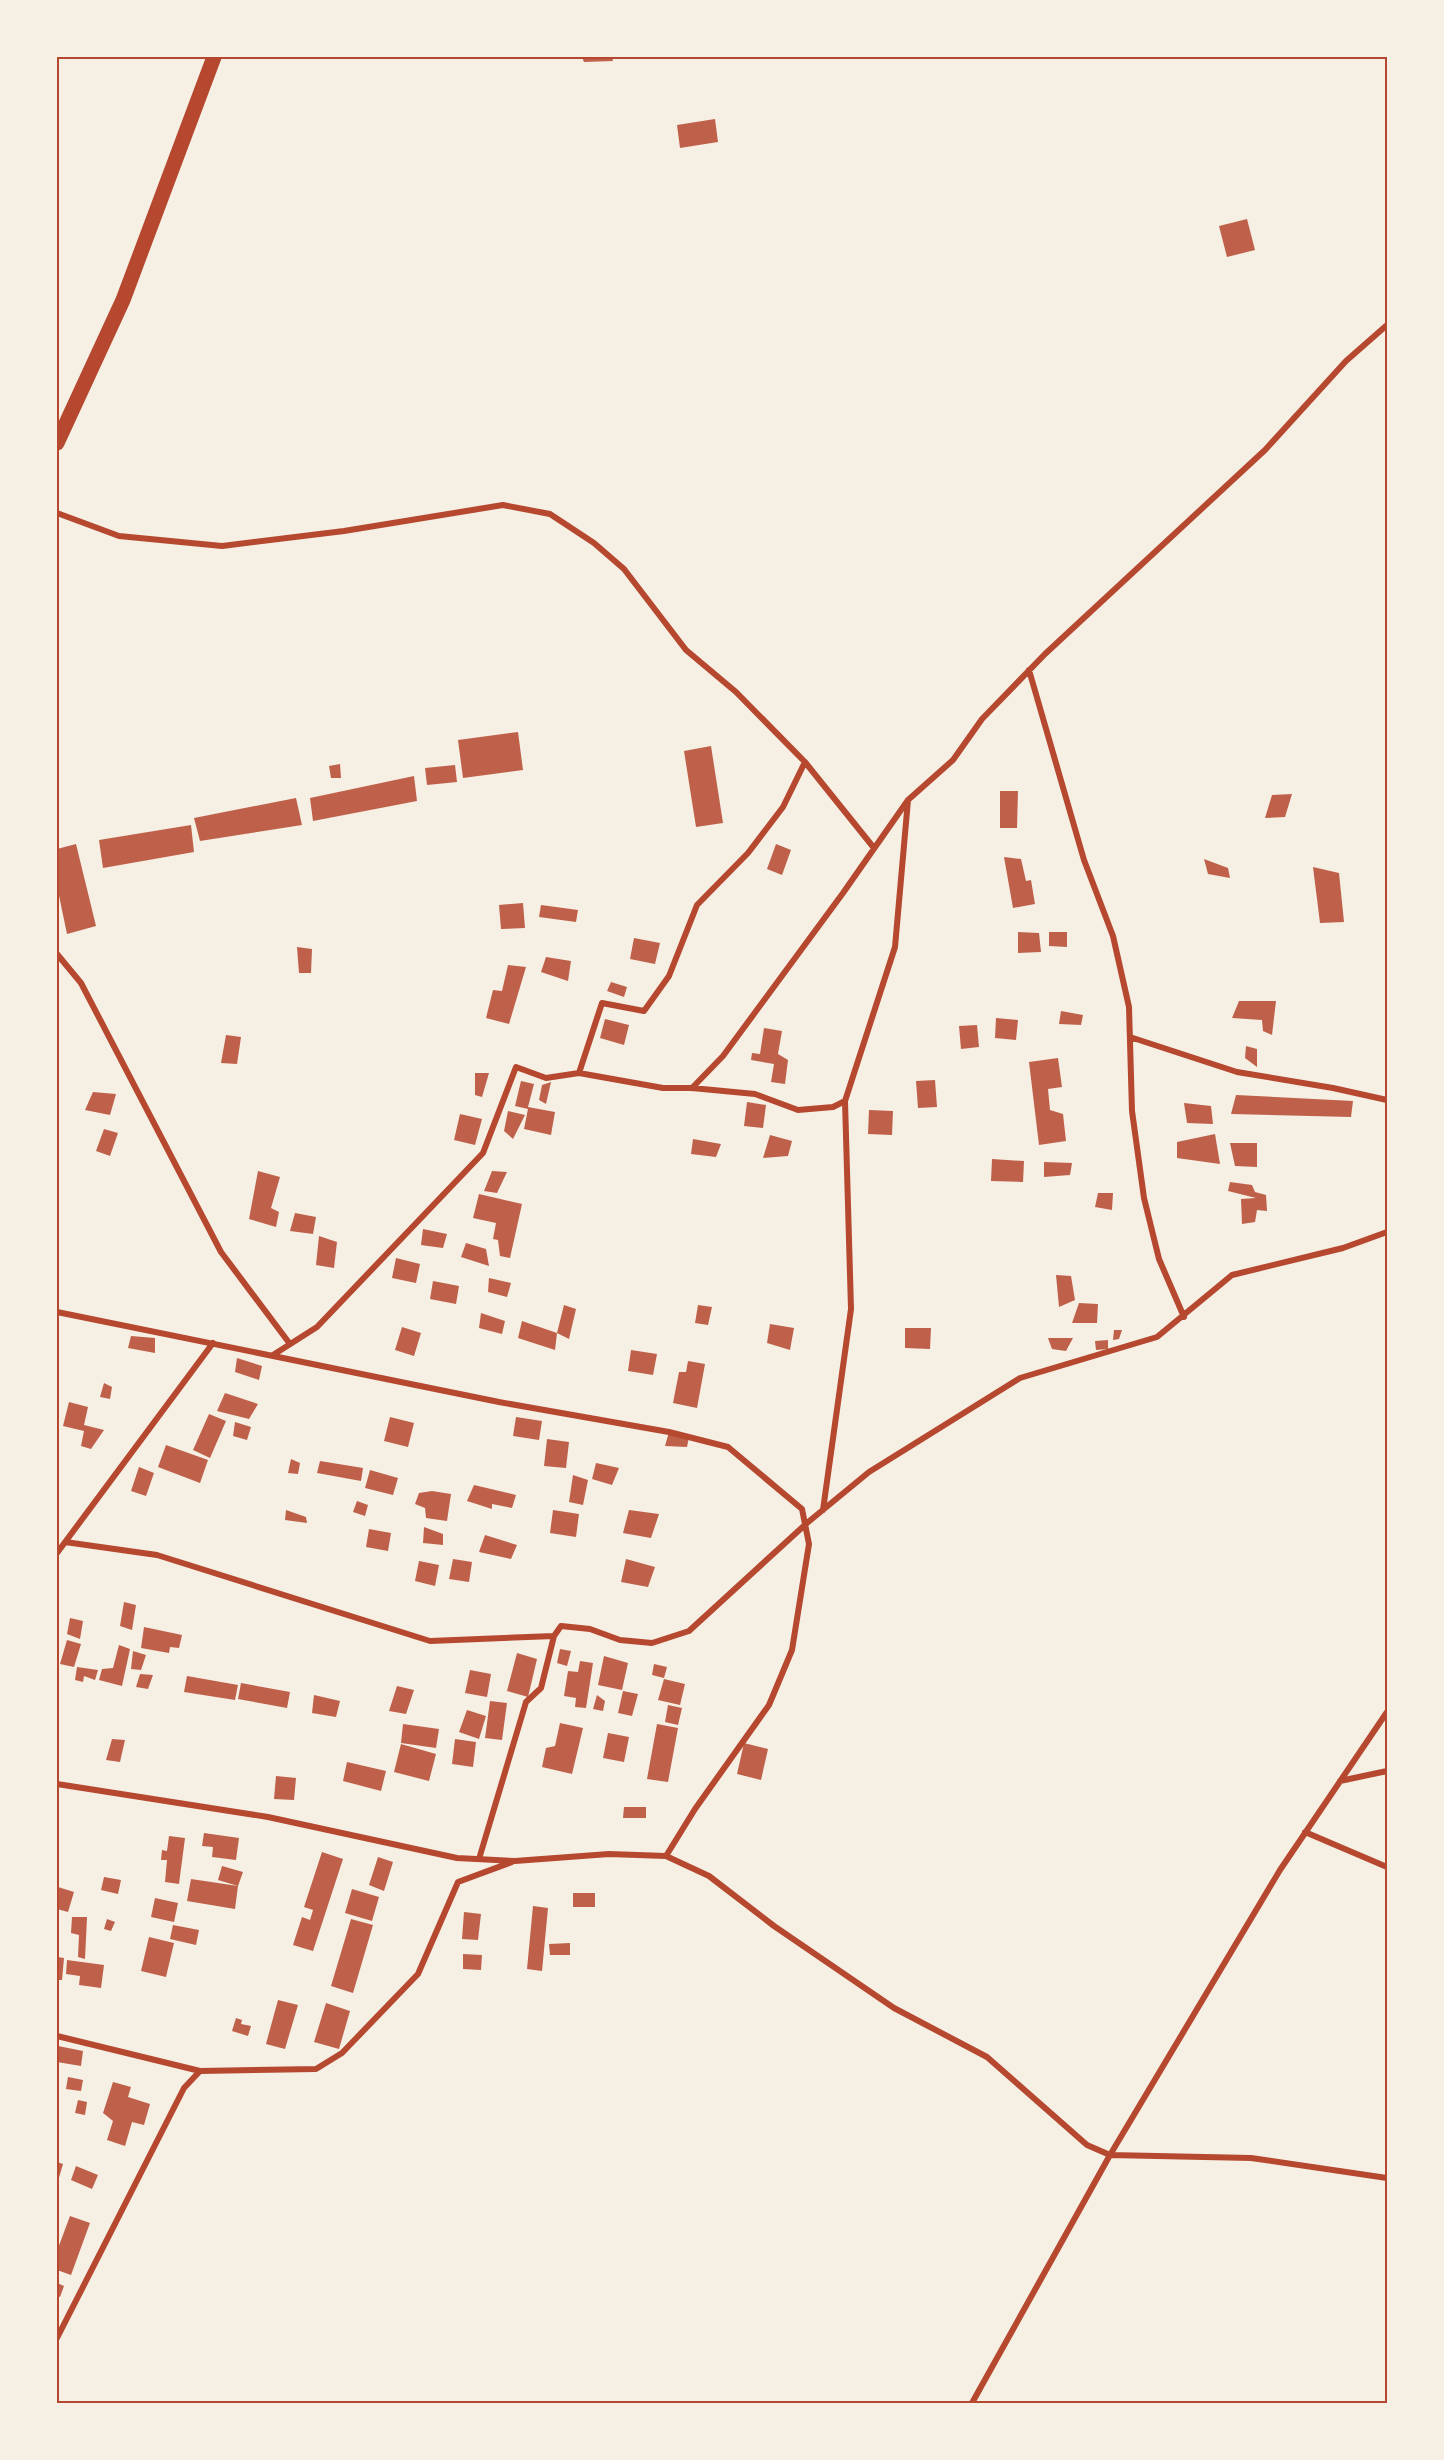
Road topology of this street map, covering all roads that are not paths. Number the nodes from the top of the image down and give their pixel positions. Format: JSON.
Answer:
{"nodes":[{"id":1,"x":214,"y":57,"type":"edge"},
{"id":2,"x":1387,"y":325,"type":"edge"},
{"id":3,"x":57,"y":443,"type":"edge"},
{"id":4,"x":57,"y":513,"type":"edge"},
{"id":5,"x":1029,"y":670,"type":"junction"},
{"id":6,"x":805,"y":762,"type":"junction"},
{"id":7,"x":908,"y":800,"type":"junction"},
{"id":8,"x":874,"y":848,"type":"junction"},
{"id":9,"x":57,"y":954,"type":"edge"},
{"id":10,"x":1130,"y":1037,"type":"junction"},
{"id":11,"x":579,"y":1073,"type":"junction"},
{"id":12,"x":692,"y":1088,"type":"junction"},
{"id":13,"x":1387,"y":1100,"type":"edge"},
{"id":14,"x":844,"y":1101,"type":"junction"},
{"id":15,"x":1387,"y":1232,"type":"edge"},
{"id":16,"x":57,"y":1312,"type":"edge"},
{"id":17,"x":1184,"y":1317,"type":"junction"},
{"id":18,"x":213,"y":1343,"type":"junction"},
{"id":19,"x":290,"y":1344,"type":"junction"},
{"id":20,"x":272,"y":1356,"type":"junction"},
{"id":21,"x":823,"y":1510,"type":"junction"},
{"id":22,"x":807,"y":1523,"type":"junction"},
{"id":23,"x":65,"y":1542,"type":"junction"},
{"id":24,"x":57,"y":1553,"type":"edge"},
{"id":25,"x":554,"y":1636,"type":"junction"},
{"id":26,"x":1387,"y":1712,"type":"edge"},
{"id":27,"x":1387,"y":1772,"type":"edge"},
{"id":28,"x":1340,"y":1781,"type":"junction"},
{"id":29,"x":57,"y":1784,"type":"edge"},
{"id":30,"x":1305,"y":1832,"type":"junction"},
{"id":31,"x":666,"y":1856,"type":"junction"},
{"id":32,"x":479,"y":1859,"type":"junction"},
{"id":33,"x":515,"y":1861,"type":"junction"},
{"id":34,"x":1387,"y":1867,"type":"edge"},
{"id":35,"x":57,"y":2036,"type":"edge"},
{"id":36,"x":200,"y":2071,"type":"junction"},
{"id":37,"x":1110,"y":2155,"type":"junction"},
{"id":38,"x":1387,"y":2178,"type":"edge"},
{"id":39,"x":57,"y":2338,"type":"edge"},
{"id":40,"x":972,"y":2403,"type":"edge"}],
"edges":[{"from":1,"to":3,"type":"main road"},
{"from":2,"to":5,"type":"street"},
{"from":4,"to":6,"type":"street"},
{"from":5,"to":7,"type":"street"},
{"from":5,"to":10,"type":"street"},
{"from":6,"to":8,"type":"street"},
{"from":6,"to":11,"type":"street"},
{"from":7,"to":8,"type":"street"},
{"from":7,"to":14,"type":"street"},
{"from":8,"to":12,"type":"street"},
{"from":9,"to":19,"type":"street"},
{"from":10,"to":13,"type":"street"},
{"from":10,"to":17,"type":"street"},
{"from":11,"to":12,"type":"street"},
{"from":11,"to":19,"type":"street"},
{"from":12,"to":14,"type":"street"},
{"from":14,"to":21,"type":"street"},
{"from":15,"to":17,"type":"street"},
{"from":16,"to":18,"type":"street"},
{"from":17,"to":21,"type":"street"},
{"from":18,"to":20,"type":"street"},
{"from":18,"to":23,"type":"street"},
{"from":19,"to":20,"type":"street"},
{"from":20,"to":22,"type":"street"},
{"from":21,"to":22,"type":"street"},
{"from":22,"to":25,"type":"street"},
{"from":22,"to":31,"type":"street"},
{"from":23,"to":24,"type":"street"},
{"from":23,"to":25,"type":"street"},
{"from":25,"to":32,"type":"street"},
{"from":26,"to":28,"type":"street"},
{"from":27,"to":28,"type":"street"},
{"from":28,"to":30,"type":"street"},
{"from":29,"to":32,"type":"street"},
{"from":30,"to":34,"type":"street"},
{"from":30,"to":37,"type":"street"},
{"from":31,"to":33,"type":"street"},
{"from":31,"to":37,"type":"street"},
{"from":32,"to":33,"type":"street"},
{"from":33,"to":36,"type":"street"},
{"from":35,"to":36,"type":"street"},
{"from":36,"to":39,"type":"street"},
{"from":37,"to":38,"type":"street"},
{"from":37,"to":40,"type":"street"}]}
